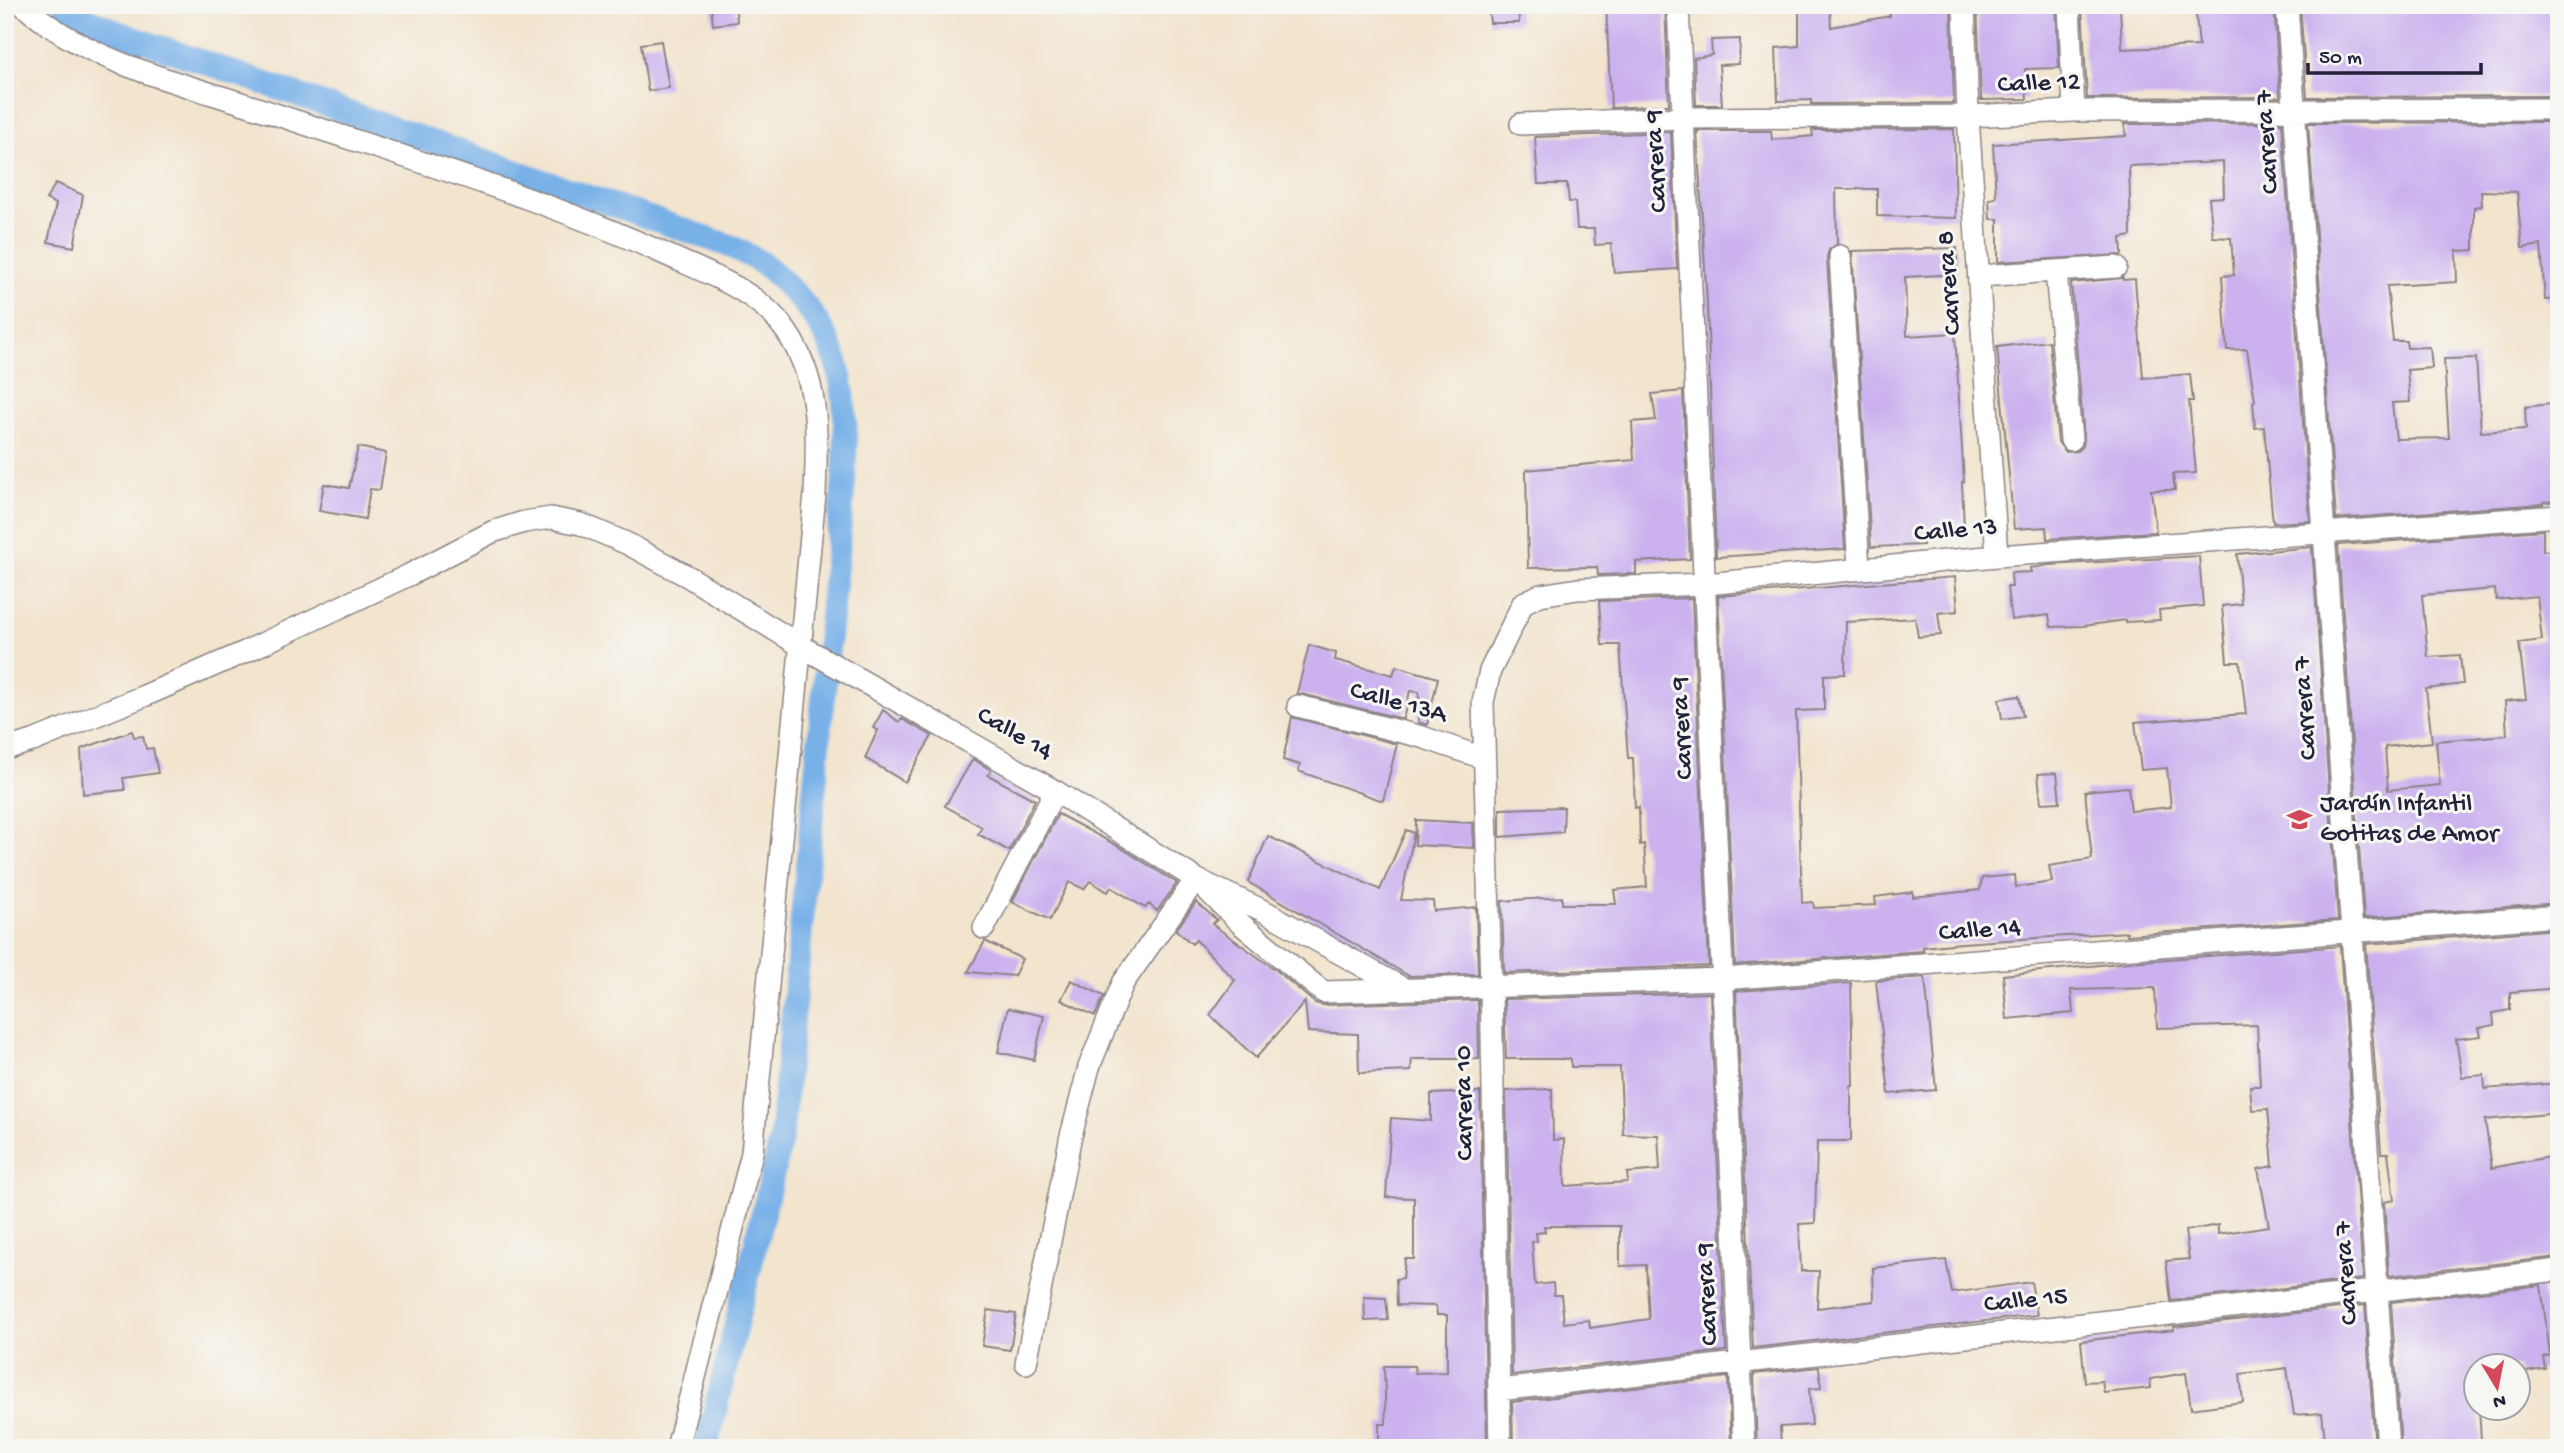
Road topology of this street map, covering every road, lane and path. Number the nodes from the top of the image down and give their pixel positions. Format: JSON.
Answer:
{"nodes":[{"id":1,"x":23,"y":5,"type":"edge"},
{"id":2,"x":1678,"y":5,"type":"edge"},
{"id":3,"x":1965,"y":5,"type":"edge"},
{"id":4,"x":2069,"y":5,"type":"edge"},
{"id":5,"x":2287,"y":5,"type":"edge"},
{"id":6,"x":2295,"y":109,"type":"junction"},
{"id":7,"x":2559,"y":109,"type":"edge"},
{"id":8,"x":2074,"y":111,"type":"junction"},
{"id":9,"x":1968,"y":116,"type":"junction"},
{"id":10,"x":1684,"y":118,"type":"junction"},
{"id":11,"x":1521,"y":124,"type":"dead end"},
{"id":12,"x":1840,"y":257,"type":"dead end"},
{"id":13,"x":2116,"y":267,"type":"dead end"},
{"id":14,"x":2056,"y":271,"type":"junction"},
{"id":15,"x":1979,"y":276,"type":"junction"},
{"id":16,"x":2071,"y":440,"type":"dead end"},
{"id":17,"x":2559,"y":516,"type":"edge"},
{"id":18,"x":2323,"y":533,"type":"junction"},
{"id":19,"x":1997,"y":556,"type":"junction"},
{"id":20,"x":1858,"y":568,"type":"junction"},
{"id":21,"x":1706,"y":584,"type":"junction"},
{"id":22,"x":801,"y":646,"type":"junction"},
{"id":23,"x":1298,"y":706,"type":"dead end"},
{"id":24,"x":5,"y":749,"type":"edge"},
{"id":25,"x":1483,"y":758,"type":"junction"},
{"id":26,"x":1055,"y":791,"type":"junction"},
{"id":27,"x":1196,"y":879,"type":"junction"},
{"id":28,"x":2559,"y":916,"type":"edge"},
{"id":29,"x":984,"y":928,"type":"dead end"},
{"id":30,"x":2351,"y":933,"type":"junction"},
{"id":31,"x":1723,"y":979,"type":"junction"},
{"id":32,"x":1491,"y":988,"type":"junction"},
{"id":33,"x":1404,"y":989,"type":"junction"},
{"id":34,"x":2559,"y":1270,"type":"edge"},
{"id":35,"x":2378,"y":1291,"type":"junction"},
{"id":36,"x":1740,"y":1362,"type":"junction"},
{"id":37,"x":1026,"y":1363,"type":"dead end"},
{"id":38,"x":1499,"y":1390,"type":"junction"},
{"id":39,"x":677,"y":1448,"type":"edge"},
{"id":40,"x":1500,"y":1448,"type":"edge"},
{"id":41,"x":1744,"y":1448,"type":"edge"},
{"id":42,"x":2388,"y":1448,"type":"edge"}],
"edges":[{"from":1,"to":22,"type":"street"},
{"from":2,"to":10,"type":"street","name":"Carrera 9"},
{"from":3,"to":9,"type":"street","name":"Carrera 8"},
{"from":4,"to":8,"type":"street"},
{"from":5,"to":6,"type":"street","name":"Carrera 7"},
{"from":6,"to":7,"type":"street","name":"Calle 12"},
{"from":6,"to":8,"type":"street","name":"Calle 12"},
{"from":6,"to":18,"type":"street","name":"Carrera 7"},
{"from":8,"to":9,"type":"street","name":"Calle 12"},
{"from":9,"to":10,"type":"street","name":"Calle 12"},
{"from":9,"to":15,"type":"street","name":"Carrera 8"},
{"from":10,"to":11,"type":"street","name":"Calle 12"},
{"from":10,"to":21,"type":"street","name":"Carrera 9"},
{"from":12,"to":20,"type":"street"},
{"from":13,"to":14,"type":"street"},
{"from":14,"to":15,"type":"street"},
{"from":14,"to":16,"type":"street"},
{"from":15,"to":19,"type":"street","name":"Carrera 8"},
{"from":17,"to":18,"type":"street","name":"Calle 13"},
{"from":18,"to":19,"type":"street","name":"Calle 13"},
{"from":18,"to":30,"type":"street","name":"Carrera 7"},
{"from":19,"to":20,"type":"street","name":"Calle 13"},
{"from":20,"to":21,"type":"street","name":"Calle 13"},
{"from":21,"to":25,"type":"street","name":"Calle 13"},
{"from":21,"to":31,"type":"street","name":"Carrera 9"},
{"from":22,"to":24,"type":"street","name":"Calle 14"},
{"from":22,"to":26,"type":"street","name":"Calle 14"},
{"from":22,"to":39,"type":"street"},
{"from":23,"to":25,"type":"street","name":"Calle 13A"},
{"from":25,"to":32,"type":"street","name":"Carrera 10"},
{"from":26,"to":27,"type":"street","name":"Calle 14"},
{"from":26,"to":29,"type":"street"},
{"from":27,"to":33,"type":"street","name":"Calle 14"},
{"from":27,"to":33,"type":"street","name":"Calle 14"},
{"from":27,"to":37,"type":"street"},
{"from":28,"to":30,"type":"street","name":"Calle 14"},
{"from":30,"to":31,"type":"street","name":"Calle 14"},
{"from":30,"to":35,"type":"street","name":"Carrera 7"},
{"from":31,"to":32,"type":"street","name":"Calle 14"},
{"from":31,"to":36,"type":"street","name":"Carrera 9"},
{"from":32,"to":33,"type":"street","name":"Calle 14"},
{"from":32,"to":38,"type":"street","name":"Carrera 10"},
{"from":34,"to":35,"type":"street","name":"Calle 15"},
{"from":35,"to":36,"type":"street","name":"Calle 15"},
{"from":35,"to":42,"type":"street","name":"Carrera 7"},
{"from":36,"to":38,"type":"street","name":"Calle 15"},
{"from":36,"to":41,"type":"street","name":"Carrera 9"},
{"from":38,"to":40,"type":"street","name":"Carrera 10"}]}
